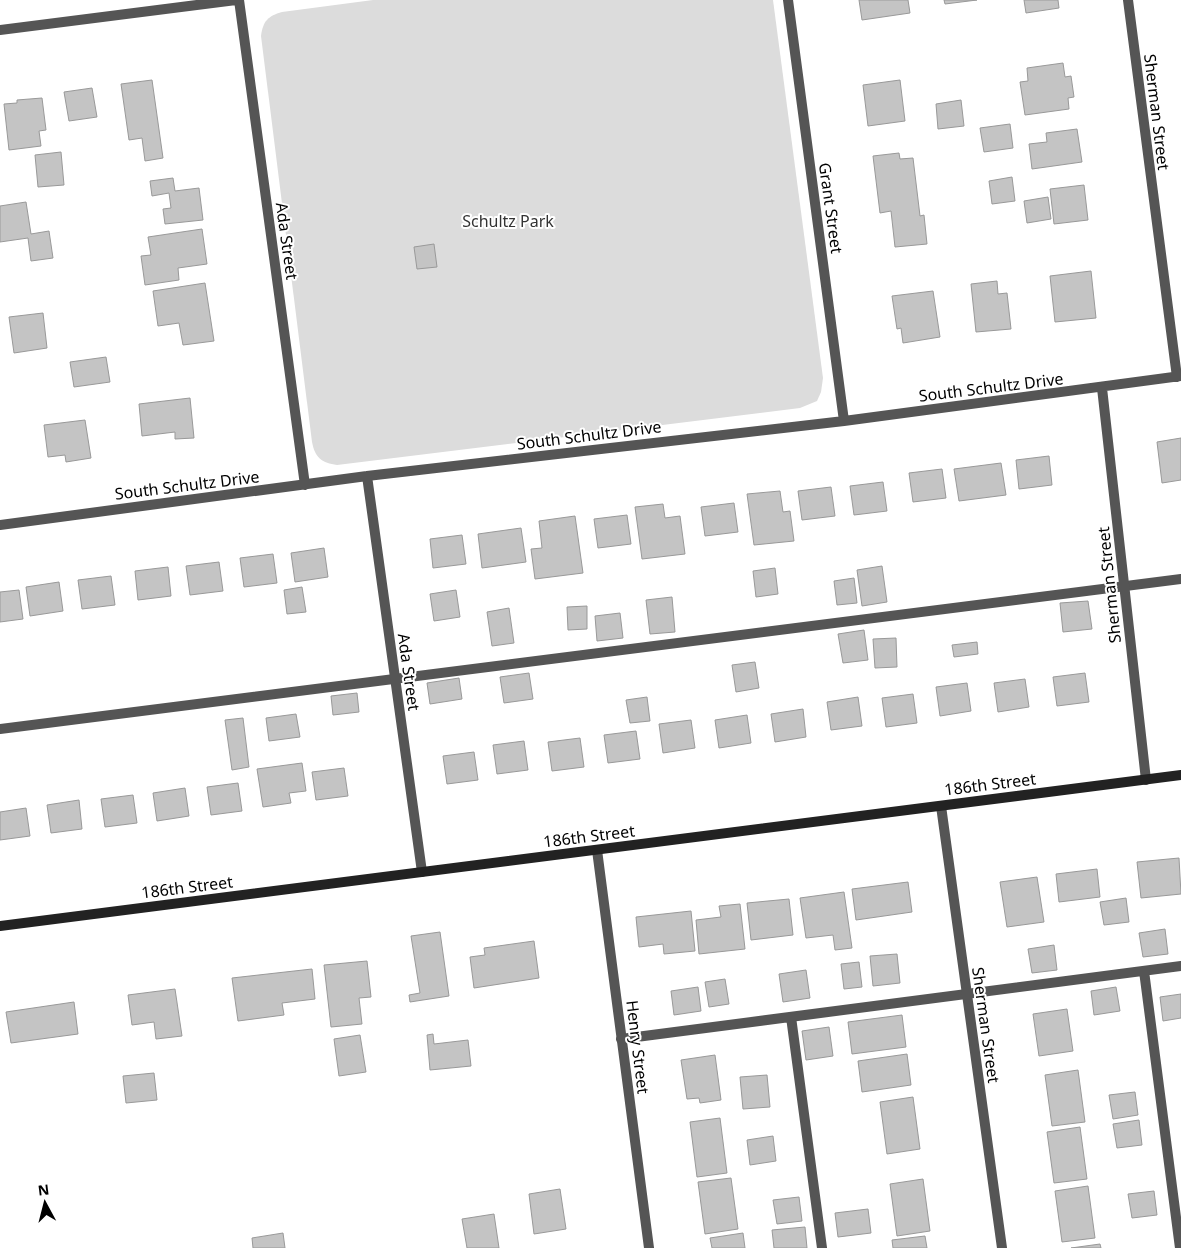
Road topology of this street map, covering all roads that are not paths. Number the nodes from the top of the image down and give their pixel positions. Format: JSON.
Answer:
{"nodes":[{"id":1,"x":238,"y":0,"type":"edge"},
{"id":2,"x":788,"y":0,"type":"edge"},
{"id":3,"x":1128,"y":0,"type":"edge"},
{"id":4,"x":0,"y":30,"type":"edge"},
{"id":5,"x":1179,"y":377,"type":"edge"},
{"id":6,"x":1102,"y":388,"type":"junction"},
{"id":7,"x":844,"y":421,"type":"junction"},
{"id":8,"x":367,"y":476,"type":"junction"},
{"id":9,"x":304,"y":485,"type":"junction"},
{"id":10,"x":0,"y":525,"type":"edge"},
{"id":11,"x":1181,"y":579,"type":"edge"},
{"id":12,"x":1124,"y":586,"type":"junction"},
{"id":13,"x":395,"y":678,"type":"junction"},
{"id":14,"x":0,"y":728,"type":"edge"},
{"id":15,"x":1181,"y":775,"type":"edge"},
{"id":16,"x":1146,"y":780,"type":"junction"},
{"id":17,"x":941,"y":806,"type":"junction"},
{"id":18,"x":597,"y":850,"type":"junction"},
{"id":19,"x":422,"y":872,"type":"junction"},
{"id":20,"x":0,"y":926,"type":"edge"},
{"id":21,"x":1181,"y":966,"type":"edge"},
{"id":22,"x":1144,"y":971,"type":"junction"},
{"id":23,"x":967,"y":994,"type":"junction"},
{"id":24,"x":791,"y":1017,"type":"junction"},
{"id":25,"x":621,"y":1039,"type":"junction"},
{"id":26,"x":649,"y":1248,"type":"edge"},
{"id":27,"x":822,"y":1248,"type":"edge"},
{"id":28,"x":1002,"y":1248,"type":"edge"},
{"id":29,"x":1180,"y":1248,"type":"edge"}],
"edges":[{"from":1,"to":4,"type":"street"},
{"from":1,"to":9,"type":"street","name":"Ada Street"},
{"from":2,"to":7,"type":"street","name":"Grant Street"},
{"from":3,"to":5,"type":"street","name":"Sherman Street"},
{"from":5,"to":6,"type":"street","name":"South Schultz Drive"},
{"from":6,"to":7,"type":"street","name":"South Schultz Drive"},
{"from":6,"to":12,"type":"street","name":"Sherman Street"},
{"from":7,"to":8,"type":"street","name":"South Schultz Drive"},
{"from":8,"to":9,"type":"street","name":"South Schultz Drive"},
{"from":8,"to":13,"type":"street","name":"Ada Street"},
{"from":9,"to":10,"type":"street","name":"South Schultz Drive"},
{"from":11,"to":12,"type":"street"},
{"from":12,"to":13,"type":"street"},
{"from":12,"to":16,"type":"street","name":"Sherman Street"},
{"from":13,"to":14,"type":"street"},
{"from":13,"to":19,"type":"street","name":"Ada Street"},
{"from":15,"to":16,"type":"street","name":"186th Street"},
{"from":16,"to":17,"type":"street","name":"186th Street"},
{"from":17,"to":18,"type":"street","name":"186th Street"},
{"from":17,"to":23,"type":"street","name":"Sherman Street"},
{"from":18,"to":19,"type":"street","name":"186th Street"},
{"from":18,"to":25,"type":"street","name":"Henry Street"},
{"from":19,"to":20,"type":"street","name":"186th Street"},
{"from":21,"to":22,"type":"street"},
{"from":22,"to":23,"type":"street"},
{"from":22,"to":29,"type":"street"},
{"from":23,"to":24,"type":"street"},
{"from":23,"to":28,"type":"street","name":"Sherman Street"},
{"from":24,"to":25,"type":"street"},
{"from":24,"to":27,"type":"street"},
{"from":25,"to":26,"type":"street","name":"Henry Street"}]}
